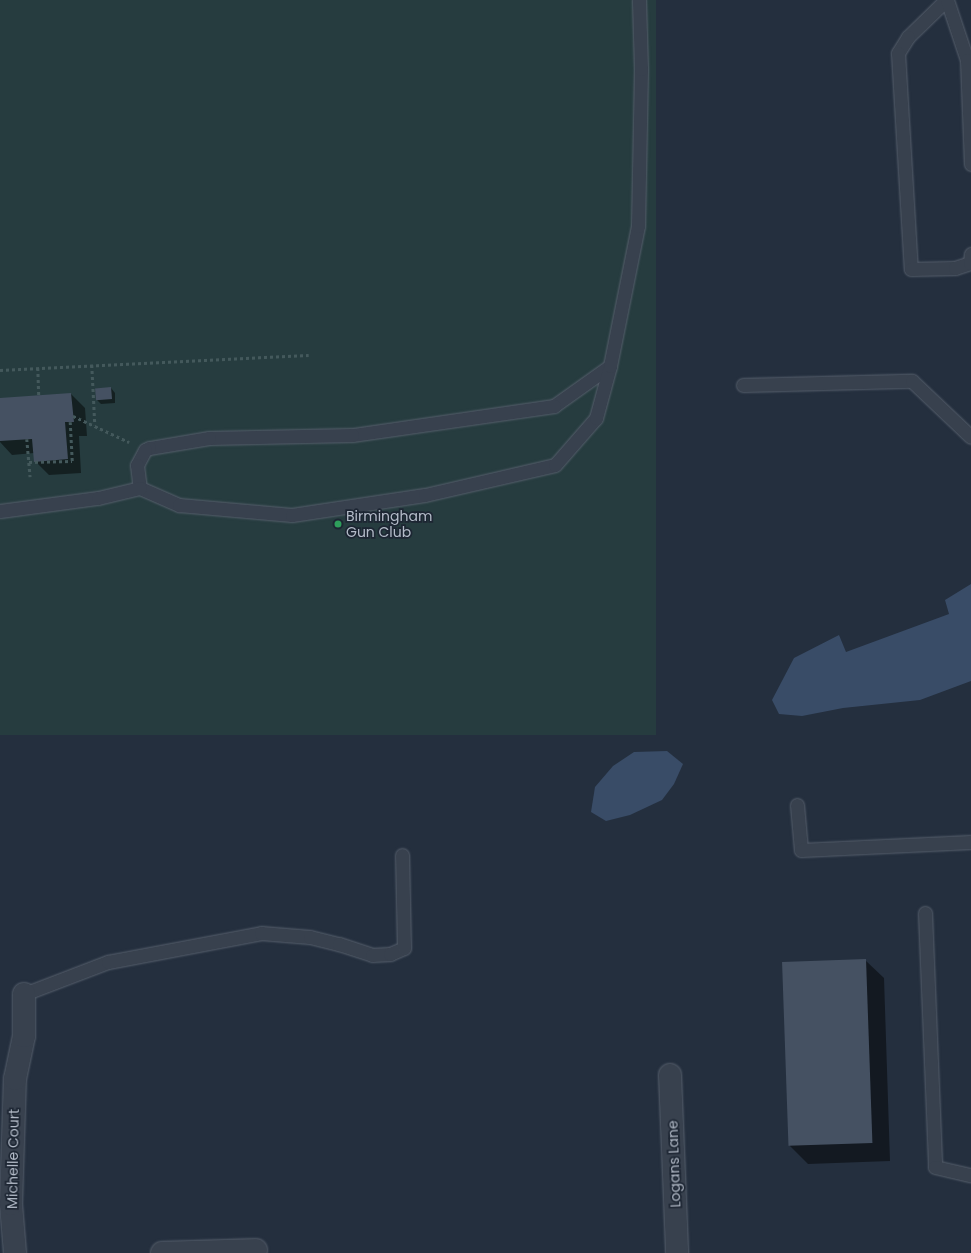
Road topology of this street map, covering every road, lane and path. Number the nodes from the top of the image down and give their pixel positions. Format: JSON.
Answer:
{"nodes":[{"id":1,"x":639,"y":0,"type":"edge"},
{"id":2,"x":946,"y":0,"type":"edge"},
{"id":3,"x":971,"y":164,"type":"edge"},
{"id":4,"x":971,"y":254,"type":"edge"},
{"id":5,"x":309,"y":355,"type":"dead end"},
{"id":6,"x":92,"y":365,"type":"junction"},
{"id":7,"x":610,"y":366,"type":"junction"},
{"id":8,"x":38,"y":368,"type":"junction"},
{"id":9,"x":0,"y":370,"type":"edge"},
{"id":10,"x":743,"y":385,"type":"dead end"},
{"id":11,"x":39,"y":395,"type":"dead end"},
{"id":12,"x":73,"y":416,"type":"dead end"},
{"id":13,"x":70,"y":422,"type":"dead end"},
{"id":14,"x":95,"y":425,"type":"junction"},
{"id":15,"x":971,"y":437,"type":"edge"},
{"id":16,"x":28,"y":439,"type":"dead end"},
{"id":17,"x":145,"y":450,"type":"junction"},
{"id":18,"x":29,"y":462,"type":"junction"},
{"id":19,"x":30,"y":476,"type":"dead end"},
{"id":20,"x":140,"y":488,"type":"junction"},
{"id":21,"x":0,"y":511,"type":"edge"},
{"id":22,"x":797,"y":805,"type":"dead end"},
{"id":23,"x":971,"y":842,"type":"edge"},
{"id":24,"x":402,"y":855,"type":"dead end"},
{"id":25,"x":925,"y":913,"type":"dead end"},
{"id":26,"x":24,"y":994,"type":"joint"},
{"id":27,"x":670,"y":1075,"type":"dead end"},
{"id":28,"x":971,"y":1175,"type":"edge"},
{"id":29,"x":256,"y":1250,"type":"dead end"},
{"id":30,"x":15,"y":1253,"type":"edge"},
{"id":31,"x":162,"y":1253,"type":"edge"},
{"id":32,"x":677,"y":1253,"type":"edge"}],
"edges":[{"from":1,"to":7,"type":"lane"},
{"from":2,"to":3,"type":"lane"},
{"from":2,"to":4,"type":"lane"},
{"from":5,"to":6,"type":"path"},
{"from":6,"to":8,"type":"path"},
{"from":6,"to":14,"type":"path"},
{"from":7,"to":17,"type":"lane"},
{"from":7,"to":20,"type":"lane"},
{"from":8,"to":9,"type":"path"},
{"from":8,"to":11,"type":"path"},
{"from":10,"to":15,"type":"lane"},
{"from":12,"to":14,"type":"path"},
{"from":13,"to":18,"type":"path"},
{"from":14,"to":17,"type":"path"},
{"from":16,"to":18,"type":"path"},
{"from":17,"to":20,"type":"lane"},
{"from":18,"to":19,"type":"path"},
{"from":20,"to":21,"type":"lane"},
{"from":22,"to":23,"type":"lane"},
{"from":24,"to":26,"type":"lane"},
{"from":25,"to":28,"type":"lane"},
{"from":26,"to":30,"type":"street","name":"Michelle Court"},
{"from":27,"to":32,"type":"street","name":"Logans Lane"},
{"from":29,"to":31,"type":"street"}]}
